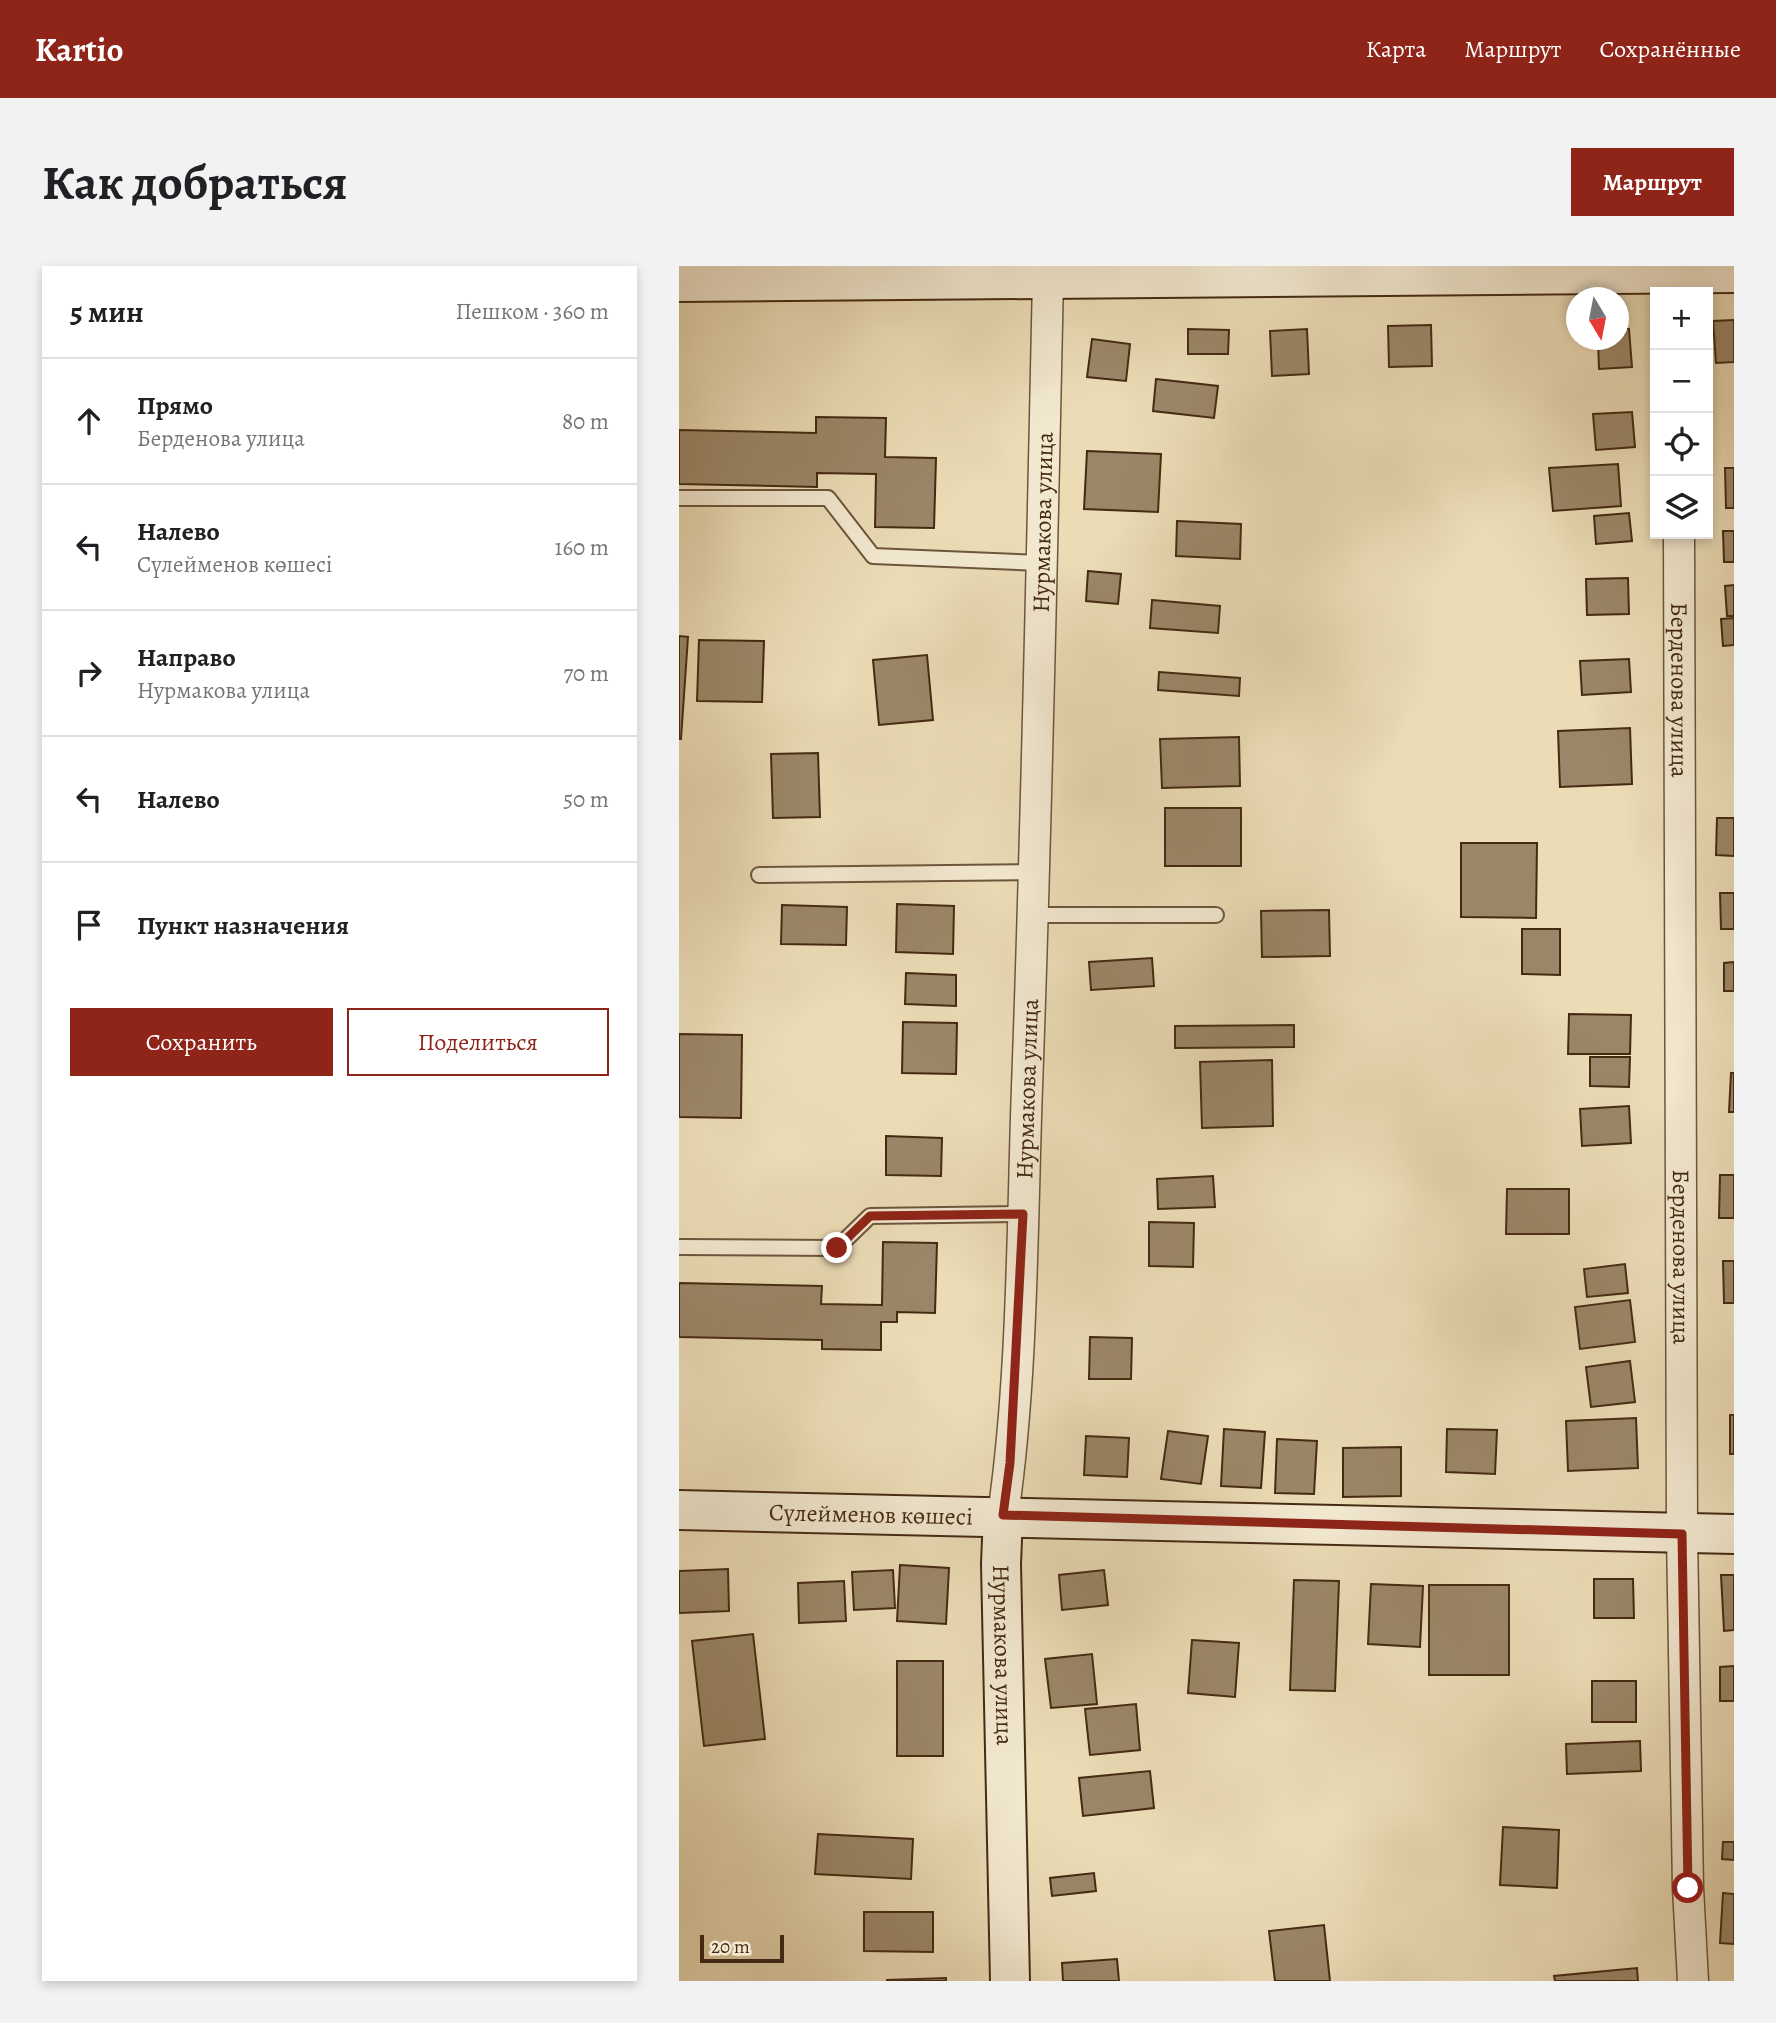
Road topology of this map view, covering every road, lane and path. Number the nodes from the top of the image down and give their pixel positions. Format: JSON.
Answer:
{"nodes":[{"id":1,"x":912,"y":273,"type":"edge"},
{"id":2,"x":1734,"y":274,"type":"edge"},
{"id":3,"x":1679,"y":278,"type":"edge"},
{"id":4,"x":1048,"y":279,"type":"junction"},
{"id":5,"x":679,"y":282,"type":"edge"},
{"id":6,"x":679,"y":498,"type":"edge"},
{"id":7,"x":1679,"y":539,"type":"edge"},
{"id":8,"x":1041,"y":563,"type":"junction"},
{"id":9,"x":1034,"y":872,"type":"junction"},
{"id":10,"x":759,"y":875,"type":"dead end"},
{"id":11,"x":1034,"y":915,"type":"junction"},
{"id":12,"x":1216,"y":915,"type":"dead end"},
{"id":13,"x":1023,"y":1214,"type":"junction"},
{"id":14,"x":679,"y":1247,"type":"edge"},
{"id":15,"x":679,"y":1510,"type":"edge"},
{"id":16,"x":1003,"y":1515,"type":"junction"},
{"id":17,"x":1682,"y":1534,"type":"junction"},
{"id":18,"x":1734,"y":1534,"type":"edge"},
{"id":19,"x":1010,"y":1981,"type":"edge"},
{"id":20,"x":1693,"y":1981,"type":"edge"}],
"edges":[{"from":1,"to":4,"type":"street"},
{"from":1,"to":5,"type":"street"},
{"from":2,"to":3,"type":"street"},
{"from":3,"to":4,"type":"street"},
{"from":4,"to":8,"type":"street","name":"Нурмакова улица"},
{"from":6,"to":8,"type":"lane"},
{"from":7,"to":17,"type":"street","name":"Берденова улица"},
{"from":8,"to":9,"type":"street","name":"Нурмакова улица"},
{"from":9,"to":10,"type":"lane"},
{"from":9,"to":11,"type":"street","name":"Нурмакова улица"},
{"from":11,"to":12,"type":"lane"},
{"from":11,"to":13,"type":"street","name":"Нурмакова улица"},
{"from":13,"to":14,"type":"lane"},
{"from":13,"to":16,"type":"street","name":"Нурмакова улица"},
{"from":15,"to":16,"type":"street","name":"Сүлейменов көшесі"},
{"from":16,"to":17,"type":"street","name":"Сүлейменов көшесі"},
{"from":16,"to":19,"type":"street","name":"Нурмакова улица"},
{"from":17,"to":18,"type":"street","name":"Сүлейменов көшесі"},
{"from":17,"to":20,"type":"street","name":"Берденова улица"}]}
